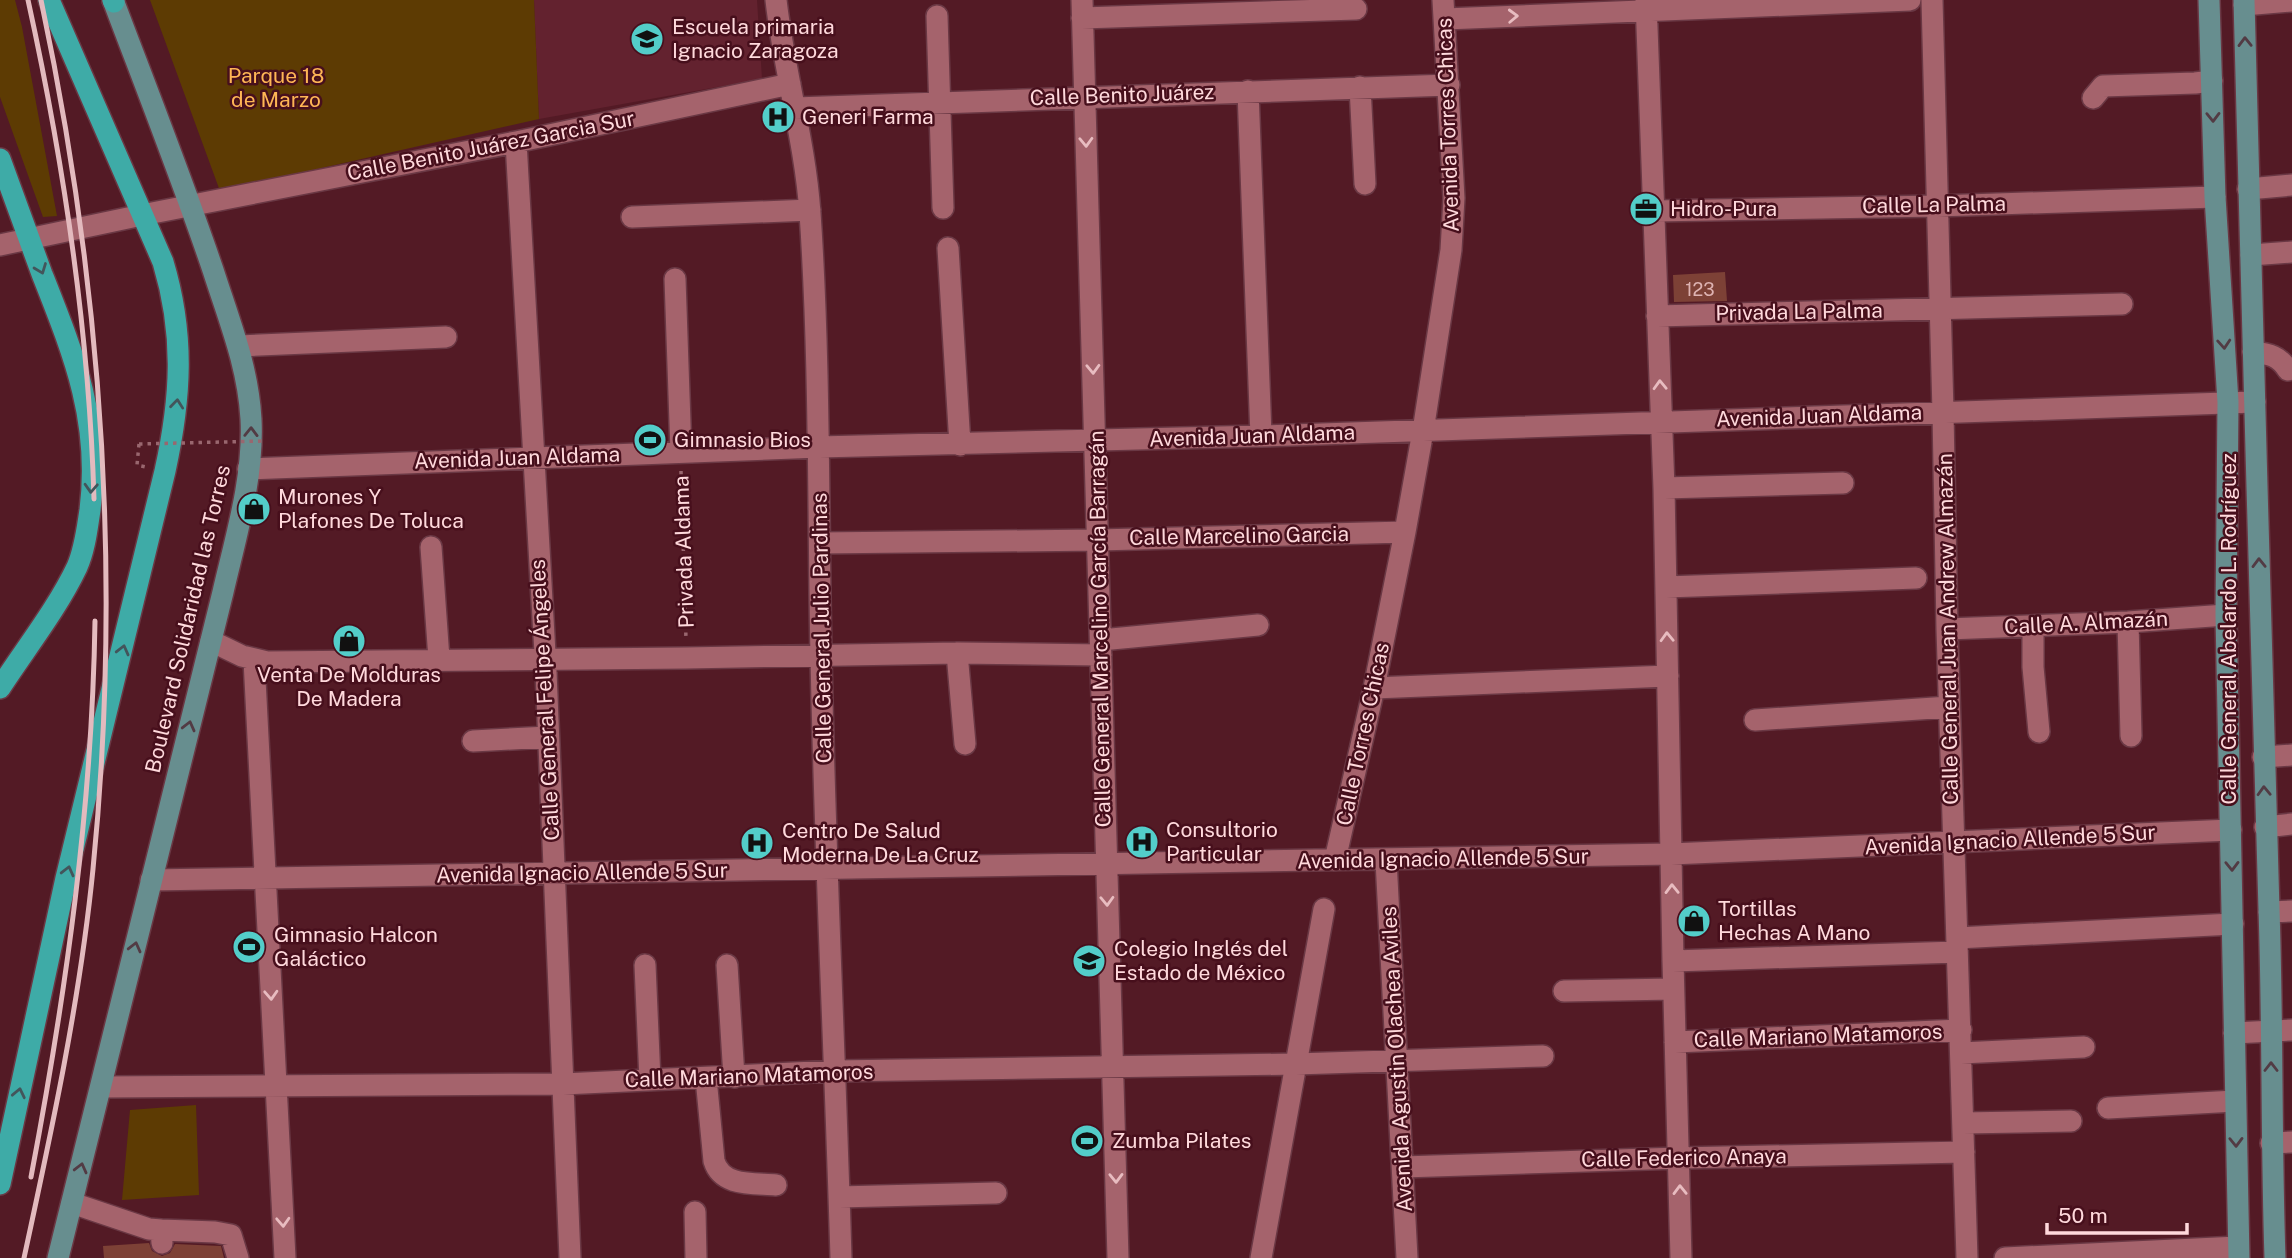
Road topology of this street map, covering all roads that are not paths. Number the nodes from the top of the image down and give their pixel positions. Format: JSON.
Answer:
{"nodes":[{"id":1,"x":49,"y":0,"type":"edge"},
{"id":2,"x":776,"y":0,"type":"edge"},
{"id":3,"x":1910,"y":0,"type":"edge"},
{"id":4,"x":1932,"y":0,"type":"edge"},
{"id":5,"x":2209,"y":0,"type":"edge"},
{"id":6,"x":113,"y":1,"type":"edge"},
{"id":7,"x":2292,"y":1,"type":"edge"},
{"id":8,"x":2244,"y":2,"type":"edge"},
{"id":9,"x":1646,"y":5,"type":"edge"},
{"id":10,"x":1082,"y":9,"type":"edge"},
{"id":11,"x":1356,"y":9,"type":"dead end"},
{"id":12,"x":1444,"y":9,"type":"edge"},
{"id":13,"x":937,"y":16,"type":"dead end"},
{"id":14,"x":2212,"y":81,"type":"junction"},
{"id":15,"x":790,"y":83,"type":"junction"},
{"id":16,"x":1448,"y":85,"type":"junction"},
{"id":17,"x":1360,"y":87,"type":"junction"},
{"id":18,"x":1248,"y":91,"type":"junction"},
{"id":19,"x":1085,"y":96,"type":"junction"},
{"id":20,"x":2092,"y":98,"type":"dead end"},
{"id":21,"x":940,"y":103,"type":"junction"},
{"id":22,"x":795,"y":108,"type":"junction"},
{"id":23,"x":516,"y":142,"type":"junction"},
{"id":24,"x":0,"y":159,"type":"edge"},
{"id":25,"x":1365,"y":184,"type":"dead end"},
{"id":26,"x":2292,"y":186,"type":"edge"},
{"id":27,"x":2248,"y":189,"type":"junction"},
{"id":28,"x":2215,"y":197,"type":"junction"},
{"id":29,"x":191,"y":205,"type":"junction"},
{"id":30,"x":1937,"y":206,"type":"junction"},
{"id":31,"x":943,"y":208,"type":"dead end"},
{"id":32,"x":810,"y":210,"type":"junction"},
{"id":33,"x":1654,"y":211,"type":"junction"},
{"id":34,"x":142,"y":215,"type":"junction"},
{"id":35,"x":632,"y":218,"type":"dead end"},
{"id":36,"x":29,"y":240,"type":"junction"},
{"id":37,"x":0,"y":246,"type":"edge"},
{"id":38,"x":948,"y":247,"type":"dead end"},
{"id":39,"x":1451,"y":250,"type":"joint"},
{"id":40,"x":2292,"y":251,"type":"edge"},
{"id":41,"x":2251,"y":255,"type":"junction"},
{"id":42,"x":675,"y":279,"type":"dead end"},
{"id":43,"x":2122,"y":304,"type":"dead end"},
{"id":44,"x":1940,"y":309,"type":"junction"},
{"id":45,"x":1657,"y":316,"type":"junction"},
{"id":46,"x":446,"y":337,"type":"dead end"},
{"id":47,"x":239,"y":346,"type":"junction"},
{"id":48,"x":2254,"y":363,"type":"junction"},
{"id":49,"x":2290,"y":370,"type":"edge"},
{"id":50,"x":2228,"y":402,"type":"junction"},
{"id":51,"x":2255,"y":402,"type":"junction"},
{"id":52,"x":1943,"y":412,"type":"junction"},
{"id":53,"x":1661,"y":422,"type":"junction"},
{"id":54,"x":1423,"y":431,"type":"junction"},
{"id":55,"x":1261,"y":436,"type":"junction"},
{"id":56,"x":1095,"y":441,"type":"junction"},
{"id":57,"x":960,"y":445,"type":"junction"},
{"id":58,"x":819,"y":447,"type":"junction"},
{"id":59,"x":681,"y":452,"type":"junction"},
{"id":60,"x":533,"y":458,"type":"junction"},
{"id":61,"x":248,"y":469,"type":"junction"},
{"id":62,"x":1843,"y":484,"type":"dead end"},
{"id":63,"x":1664,"y":488,"type":"junction"},
{"id":64,"x":1405,"y":532,"type":"junction"},
{"id":65,"x":1098,"y":540,"type":"junction"},
{"id":66,"x":820,"y":543,"type":"junction"},
{"id":67,"x":431,"y":547,"type":"dead end"},
{"id":68,"x":1916,"y":578,"type":"dead end"},
{"id":69,"x":1665,"y":587,"type":"junction"},
{"id":70,"x":2226,"y":615,"type":"junction"},
{"id":71,"x":2128,"y":622,"type":"junction"},
{"id":72,"x":1258,"y":625,"type":"dead end"},
{"id":73,"x":2032,"y":625,"type":"junction"},
{"id":74,"x":1947,"y":629,"type":"junction"},
{"id":75,"x":211,"y":640,"type":"junction"},
{"id":76,"x":1101,"y":647,"type":"junction"},
{"id":77,"x":957,"y":653,"type":"junction"},
{"id":78,"x":821,"y":656,"type":"junction"},
{"id":79,"x":439,"y":659,"type":"junction"},
{"id":80,"x":545,"y":659,"type":"junction"},
{"id":81,"x":254,"y":660,"type":"junction"},
{"id":82,"x":1668,"y":676,"type":"junction"},
{"id":83,"x":0,"y":688,"type":"edge"},
{"id":84,"x":1374,"y":688,"type":"junction"},
{"id":85,"x":1949,"y":707,"type":"junction"},
{"id":86,"x":1755,"y":720,"type":"dead end"},
{"id":87,"x":2039,"y":732,"type":"dead end"},
{"id":88,"x":2131,"y":736,"type":"dead end"},
{"id":89,"x":548,"y":737,"type":"junction"},
{"id":90,"x":473,"y":741,"type":"dead end"},
{"id":91,"x":965,"y":744,"type":"dead end"},
{"id":92,"x":2292,"y":755,"type":"edge"},
{"id":93,"x":2263,"y":757,"type":"junction"},
{"id":94,"x":2292,"y":824,"type":"edge"},
{"id":95,"x":2265,"y":827,"type":"junction"},
{"id":96,"x":2231,"y":830,"type":"junction"},
{"id":97,"x":1953,"y":843,"type":"junction"},
{"id":98,"x":1671,"y":855,"type":"junction"},
{"id":99,"x":1335,"y":860,"type":"junction"},
{"id":100,"x":1385,"y":860,"type":"junction"},
{"id":101,"x":1105,"y":865,"type":"junction"},
{"id":102,"x":827,"y":869,"type":"junction"},
{"id":103,"x":553,"y":873,"type":"junction"},
{"id":104,"x":265,"y":878,"type":"junction"},
{"id":105,"x":151,"y":880,"type":"junction"},
{"id":106,"x":1324,"y":909,"type":"dead end"},
{"id":107,"x":2292,"y":911,"type":"edge"},
{"id":108,"x":2269,"y":912,"type":"junction"},
{"id":109,"x":2233,"y":924,"type":"junction"},
{"id":110,"x":1957,"y":945,"type":"junction"},
{"id":111,"x":1673,"y":961,"type":"junction"},
{"id":112,"x":645,"y":965,"type":"dead end"},
{"id":113,"x":727,"y":965,"type":"dead end"},
{"id":114,"x":1674,"y":989,"type":"junction"},
{"id":115,"x":1564,"y":991,"type":"dead end"},
{"id":116,"x":1961,"y":1030,"type":"junction"},
{"id":117,"x":2292,"y":1030,"type":"edge"},
{"id":118,"x":2270,"y":1031,"type":"junction"},
{"id":119,"x":2234,"y":1033,"type":"junction"},
{"id":120,"x":1675,"y":1042,"type":"junction"},
{"id":121,"x":2084,"y":1047,"type":"dead end"},
{"id":122,"x":1961,"y":1053,"type":"junction"},
{"id":123,"x":1543,"y":1056,"type":"dead end"},
{"id":124,"x":1397,"y":1059,"type":"junction"},
{"id":125,"x":1296,"y":1064,"type":"junction"},
{"id":126,"x":1114,"y":1066,"type":"junction"},
{"id":127,"x":835,"y":1071,"type":"junction"},
{"id":128,"x":734,"y":1077,"type":"junction"},
{"id":129,"x":706,"y":1078,"type":"junction"},
{"id":130,"x":650,"y":1080,"type":"junction"},
{"id":131,"x":563,"y":1084,"type":"junction"},
{"id":132,"x":275,"y":1086,"type":"junction"},
{"id":133,"x":101,"y":1087,"type":"junction"},
{"id":134,"x":2235,"y":1101,"type":"junction"},
{"id":135,"x":2108,"y":1108,"type":"dead end"},
{"id":136,"x":2071,"y":1121,"type":"dead end"},
{"id":137,"x":1964,"y":1123,"type":"junction"},
{"id":138,"x":2282,"y":1142,"type":"edge"},
{"id":139,"x":1964,"y":1152,"type":"junction"},
{"id":140,"x":1679,"y":1158,"type":"junction"},
{"id":141,"x":1403,"y":1167,"type":"junction"},
{"id":142,"x":0,"y":1184,"type":"edge"},
{"id":143,"x":776,"y":1185,"type":"dead end"},
{"id":144,"x":996,"y":1193,"type":"dead end"},
{"id":145,"x":839,"y":1197,"type":"junction"},
{"id":146,"x":72,"y":1203,"type":"junction"},
{"id":147,"x":695,"y":1212,"type":"dead end"},
{"id":148,"x":2238,"y":1252,"type":"edge"},
{"id":149,"x":58,"y":1258,"type":"edge"},
{"id":150,"x":238,"y":1258,"type":"edge"},
{"id":151,"x":285,"y":1258,"type":"edge"},
{"id":152,"x":570,"y":1258,"type":"edge"},
{"id":153,"x":696,"y":1258,"type":"edge"},
{"id":154,"x":841,"y":1258,"type":"edge"},
{"id":155,"x":1118,"y":1258,"type":"edge"},
{"id":156,"x":1261,"y":1258,"type":"edge"},
{"id":157,"x":1407,"y":1258,"type":"edge"},
{"id":158,"x":1681,"y":1258,"type":"edge"},
{"id":159,"x":1967,"y":1258,"type":"edge"},
{"id":160,"x":2005,"y":1258,"type":"edge"},
{"id":161,"x":2275,"y":1258,"type":"edge"}],
"edges":[{"from":1,"to":34,"type":"highway"},
{"from":2,"to":15,"type":"street","name":"Calle General Julio Pardinas"},
{"from":3,"to":9,"type":"street"},
{"from":4,"to":30,"type":"street","name":"Calle General Juan Andrew Almazán"},
{"from":5,"to":14,"type":"main road","name":"Calle General Abelardo L. Rodríguez"},
{"from":6,"to":29,"type":"main road","name":"Boulevard Solidaridad las Torres"},
{"from":7,"to":8,"type":"street"},
{"from":27,"to":8,"type":"main road","name":"Calle General Abelardo L. Rodríguez","one_way":true},
{"from":12,"to":9,"type":"street","one_way":true},
{"from":9,"to":33,"type":"street"},
{"from":10,"to":11,"type":"street"},
{"from":10,"to":19,"type":"street","name":"Calle General Marcelino García Barragán"},
{"from":12,"to":16,"type":"street","name":"Avenida Torres Chicas"},
{"from":13,"to":21,"type":"street"},
{"from":14,"to":20,"type":"street"},
{"from":14,"to":28,"type":"main road","name":"Calle General Abelardo L. Rodríguez","one_way":true},
{"from":15,"to":22,"type":"street","name":"Calle General Julio Pardinas"},
{"from":15,"to":23,"type":"street","name":"Calle Benito Juárez Garcia Sur"},
{"from":16,"to":17,"type":"street","name":"Calle Benito Juárez"},
{"from":16,"to":39,"type":"street","name":"Avenida Torres Chicas"},
{"from":17,"to":18,"type":"street","name":"Calle Benito Juárez"},
{"from":17,"to":25,"type":"street"},
{"from":18,"to":19,"type":"street","name":"Calle Benito Juárez"},
{"from":18,"to":55,"type":"street"},
{"from":19,"to":21,"type":"street","name":"Calle Benito Juárez"},
{"from":19,"to":56,"type":"street","name":"Calle General Marcelino García Barragán","one_way":true},
{"from":21,"to":22,"type":"street","name":"Calle Benito Juárez"},
{"from":21,"to":31,"type":"street"},
{"from":22,"to":32,"type":"street","name":"Calle General Julio Pardinas"},
{"from":23,"to":29,"type":"street","name":"Calle Benito Juárez Garcia Sur"},
{"from":23,"to":60,"type":"street","name":"Calle General Felipe Ángeles"},
{"from":24,"to":36,"type":"highway"},
{"from":26,"to":27,"type":"street"},
{"from":27,"to":41,"type":"main road","name":"Calle General Abelardo L. Rodríguez"},
{"from":28,"to":30,"type":"street","name":"Calle La Palma"},
{"from":28,"to":50,"type":"main road","name":"Calle General Abelardo L. Rodríguez","one_way":true},
{"from":29,"to":34,"type":"street","name":"Calle Benito Juárez Garcia Sur"},
{"from":29,"to":47,"type":"main road","name":"Boulevard Solidaridad las Torres"},
{"from":30,"to":33,"type":"street","name":"Calle La Palma"},
{"from":30,"to":44,"type":"street","name":"Calle General Juan Andrew Almazán"},
{"from":32,"to":35,"type":"street"},
{"from":32,"to":58,"type":"street","name":"Calle General Julio Pardinas"},
{"from":33,"to":45,"type":"street"},
{"from":34,"to":36,"type":"street","name":"Calle Benito Juárez Garcia Sur"},
{"from":142,"to":34,"type":"highway","one_way":true},
{"from":36,"to":37,"type":"street","name":"Calle Benito Juárez Garcia Sur"},
{"from":36,"to":83,"type":"highway","one_way":true},
{"from":38,"to":57,"type":"street"},
{"from":39,"to":54,"type":"street","name":"Calle Torres Chicas"},
{"from":40,"to":41,"type":"street"},
{"from":41,"to":48,"type":"main road","name":"Calle General Abelardo L. Rodríguez"},
{"from":42,"to":59,"type":"street","name":"Privada Aldama"},
{"from":43,"to":44,"type":"street","name":"Privada La Palma"},
{"from":44,"to":45,"type":"street","name":"Privada La Palma"},
{"from":44,"to":52,"type":"street","name":"Calle General Juan Andrew Almazán"},
{"from":53,"to":45,"type":"street","one_way":true},
{"from":46,"to":47,"type":"street"},
{"from":61,"to":47,"type":"main road","name":"Boulevard Solidaridad las Torres","one_way":true},
{"from":48,"to":49,"type":"street"},
{"from":48,"to":51,"type":"main road","name":"Calle General Abelardo L. Rodríguez"},
{"from":50,"to":51,"type":"street","name":"Avenida Juan Aldama"},
{"from":50,"to":52,"type":"street","name":"Avenida Juan Aldama"},
{"from":50,"to":70,"type":"main road","name":"Calle General Abelardo L. Rodríguez"},
{"from":93,"to":51,"type":"main road","name":"Calle General Abelardo L. Rodríguez","one_way":true},
{"from":52,"to":53,"type":"street","name":"Avenida Juan Aldama"},
{"from":52,"to":74,"type":"street","name":"Calle General Juan Andrew Almazán"},
{"from":53,"to":54,"type":"street","name":"Avenida Juan Aldama"},
{"from":53,"to":63,"type":"street"},
{"from":54,"to":55,"type":"street","name":"Avenida Juan Aldama"},
{"from":54,"to":64,"type":"street","name":"Calle Torres Chicas"},
{"from":55,"to":56,"type":"street","name":"Avenida Juan Aldama"},
{"from":56,"to":57,"type":"street","name":"Avenida Juan Aldama"},
{"from":56,"to":65,"type":"street","name":"Calle General Marcelino García Barragán"},
{"from":57,"to":58,"type":"street","name":"Avenida Juan Aldama"},
{"from":58,"to":59,"type":"street","name":"Avenida Juan Aldama"},
{"from":58,"to":66,"type":"street","name":"Calle General Julio Pardinas"},
{"from":59,"to":60,"type":"street","name":"Avenida Juan Aldama"},
{"from":60,"to":61,"type":"street","name":"Avenida Juan Aldama"},
{"from":60,"to":80,"type":"street","name":"Calle General Felipe Ángeles"},
{"from":61,"to":75,"type":"main road","name":"Boulevard Solidaridad las Torres"},
{"from":62,"to":63,"type":"street"},
{"from":63,"to":69,"type":"street"},
{"from":64,"to":65,"type":"street","name":"Calle Marcelino Garcia"},
{"from":64,"to":84,"type":"street","name":"Calle Torres Chicas"},
{"from":65,"to":66,"type":"street","name":"Calle Marcelino Garcia"},
{"from":65,"to":76,"type":"street","name":"Calle General Marcelino García Barragán"},
{"from":66,"to":78,"type":"street","name":"Calle General Julio Pardinas"},
{"from":67,"to":79,"type":"street"},
{"from":68,"to":69,"type":"street"},
{"from":82,"to":69,"type":"street","one_way":true},
{"from":70,"to":71,"type":"street","name":"Calle A. Almazán"},
{"from":70,"to":96,"type":"main road","name":"Calle General Abelardo L. Rodríguez"},
{"from":71,"to":73,"type":"street","name":"Calle A. Almazán"},
{"from":71,"to":88,"type":"street"},
{"from":72,"to":76,"type":"street"},
{"from":73,"to":74,"type":"street","name":"Calle A. Almazán"},
{"from":73,"to":87,"type":"street"},
{"from":74,"to":85,"type":"street","name":"Calle General Juan Andrew Almazán"},
{"from":75,"to":81,"type":"street"},
{"from":105,"to":75,"type":"main road","name":"Boulevard Solidaridad las Torres","one_way":true},
{"from":76,"to":77,"type":"street"},
{"from":76,"to":101,"type":"street","name":"Calle General Marcelino García Barragán"},
{"from":77,"to":78,"type":"street"},
{"from":77,"to":91,"type":"street"},
{"from":78,"to":80,"type":"street"},
{"from":78,"to":102,"type":"street","name":"Calle General Julio Pardinas"},
{"from":79,"to":80,"type":"street"},
{"from":79,"to":81,"type":"street"},
{"from":80,"to":89,"type":"street","name":"Calle General Felipe Ángeles"},
{"from":81,"to":104,"type":"street"},
{"from":82,"to":84,"type":"street"},
{"from":82,"to":98,"type":"street"},
{"from":84,"to":99,"type":"street","name":"Calle Torres Chicas"},
{"from":85,"to":86,"type":"street"},
{"from":85,"to":97,"type":"street","name":"Calle General Juan Andrew Almazán"},
{"from":89,"to":90,"type":"street"},
{"from":89,"to":103,"type":"street","name":"Calle General Felipe Ángeles"},
{"from":92,"to":93,"type":"street"},
{"from":95,"to":93,"type":"main road","name":"Calle General Abelardo L. Rodríguez","one_way":true},
{"from":94,"to":95,"type":"street"},
{"from":95,"to":108,"type":"main road","name":"Calle General Abelardo L. Rodríguez"},
{"from":96,"to":97,"type":"street","name":"Avenida Ignacio Allende 5 Sur"},
{"from":96,"to":109,"type":"main road","name":"Calle General Abelardo L. Rodríguez","one_way":true},
{"from":97,"to":98,"type":"street","name":"Avenida Ignacio Allende 5 Sur"},
{"from":97,"to":110,"type":"street","name":"Calle General Juan Andrew Almazán"},
{"from":98,"to":100,"type":"street","name":"Avenida Ignacio Allende 5 Sur"},
{"from":111,"to":98,"type":"street","one_way":true},
{"from":99,"to":100,"type":"street","name":"Avenida Ignacio Allende 5 Sur"},
{"from":99,"to":101,"type":"street","name":"Avenida Ignacio Allende 5 Sur"},
{"from":100,"to":124,"type":"street","name":"Avenida Agustin Olachea Aviles"},
{"from":101,"to":102,"type":"street","name":"Avenida Ignacio Allende 5 Sur"},
{"from":101,"to":126,"type":"street","name":"Calle General Marcelino García Barragán","one_way":true},
{"from":102,"to":103,"type":"street","name":"Avenida Ignacio Allende 5 Sur"},
{"from":102,"to":127,"type":"street","name":"Calle General Julio Pardinas"},
{"from":103,"to":104,"type":"street","name":"Avenida Ignacio Allende 5 Sur"},
{"from":103,"to":131,"type":"street","name":"Calle General Felipe Ángeles"},
{"from":104,"to":105,"type":"street","name":"Avenida Ignacio Allende 5 Sur"},
{"from":104,"to":132,"type":"street","one_way":true},
{"from":133,"to":105,"type":"main road","name":"Boulevard Solidaridad las Torres","one_way":true},
{"from":106,"to":125,"type":"street"},
{"from":107,"to":108,"type":"street"},
{"from":108,"to":118,"type":"main road","name":"Calle General Abelardo L. Rodríguez"},
{"from":109,"to":110,"type":"street"},
{"from":109,"to":119,"type":"main road","name":"Calle General Abelardo L. Rodríguez"},
{"from":110,"to":111,"type":"street"},
{"from":110,"to":116,"type":"street","name":"Calle General Juan Andrew Almazán"},
{"from":111,"to":114,"type":"street"},
{"from":112,"to":130,"type":"street"},
{"from":113,"to":128,"type":"street"},
{"from":114,"to":115,"type":"street"},
{"from":114,"to":120,"type":"street"},
{"from":116,"to":120,"type":"street","name":"Calle Mariano Matamoros"},
{"from":116,"to":122,"type":"street","name":"Calle General Juan Andrew Almazán"},
{"from":117,"to":118,"type":"street"},
{"from":118,"to":119,"type":"street"},
{"from":138,"to":118,"type":"main road","name":"Calle General Abelardo L. Rodríguez","one_way":true},
{"from":119,"to":134,"type":"main road","name":"Calle General Abelardo L. Rodríguez"},
{"from":120,"to":140,"type":"street"},
{"from":121,"to":122,"type":"street"},
{"from":122,"to":137,"type":"street","name":"Calle General Juan Andrew Almazán"},
{"from":123,"to":124,"type":"street","name":"Calle Mariano Matamoros"},
{"from":124,"to":125,"type":"street","name":"Calle Mariano Matamoros"},
{"from":124,"to":141,"type":"street","name":"Avenida Agustin Olachea Aviles"},
{"from":125,"to":126,"type":"street","name":"Calle Mariano Matamoros"},
{"from":125,"to":156,"type":"street"},
{"from":126,"to":127,"type":"street","name":"Calle Mariano Matamoros"},
{"from":126,"to":155,"type":"street","name":"Calle General Marcelino García Barragán","one_way":true},
{"from":127,"to":128,"type":"street","name":"Calle Mariano Matamoros"},
{"from":127,"to":145,"type":"street","name":"Calle General Julio Pardinas"},
{"from":128,"to":129,"type":"street","name":"Calle Mariano Matamoros"},
{"from":129,"to":130,"type":"street","name":"Calle Mariano Matamoros"},
{"from":129,"to":143,"type":"street"},
{"from":130,"to":131,"type":"street","name":"Calle Mariano Matamoros"},
{"from":131,"to":132,"type":"street","name":"Calle Mariano Matamoros"},
{"from":131,"to":152,"type":"street","name":"Calle General Felipe Ángeles"},
{"from":132,"to":133,"type":"street","name":"Calle Mariano Matamoros"},
{"from":132,"to":151,"type":"street","one_way":true},
{"from":146,"to":133,"type":"main road","name":"Boulevard Solidaridad las Torres","one_way":true},
{"from":134,"to":135,"type":"street"},
{"from":134,"to":148,"type":"main road","name":"Calle General Abelardo L. Rodríguez","one_way":true},
{"from":136,"to":137,"type":"street"},
{"from":137,"to":139,"type":"street","name":"Calle General Juan Andrew Almazán"},
{"from":138,"to":161,"type":"main road","name":"Calle General Abelardo L. Rodríguez"},
{"from":139,"to":140,"type":"street","name":"Calle Federico Anaya"},
{"from":139,"to":159,"type":"street","name":"Calle General Juan Andrew Almazán"},
{"from":140,"to":141,"type":"street","name":"Calle Federico Anaya"},
{"from":158,"to":140,"type":"street","one_way":true},
{"from":141,"to":157,"type":"street","name":"Avenida Agustin Olachea Aviles"},
{"from":144,"to":145,"type":"street"},
{"from":145,"to":154,"type":"street","name":"Calle General Julio Pardinas"},
{"from":146,"to":149,"type":"main road","name":"Boulevard Solidaridad las Torres"},
{"from":146,"to":150,"type":"street"},
{"from":147,"to":153,"type":"street"},
{"from":148,"to":160,"type":"street"}]}
